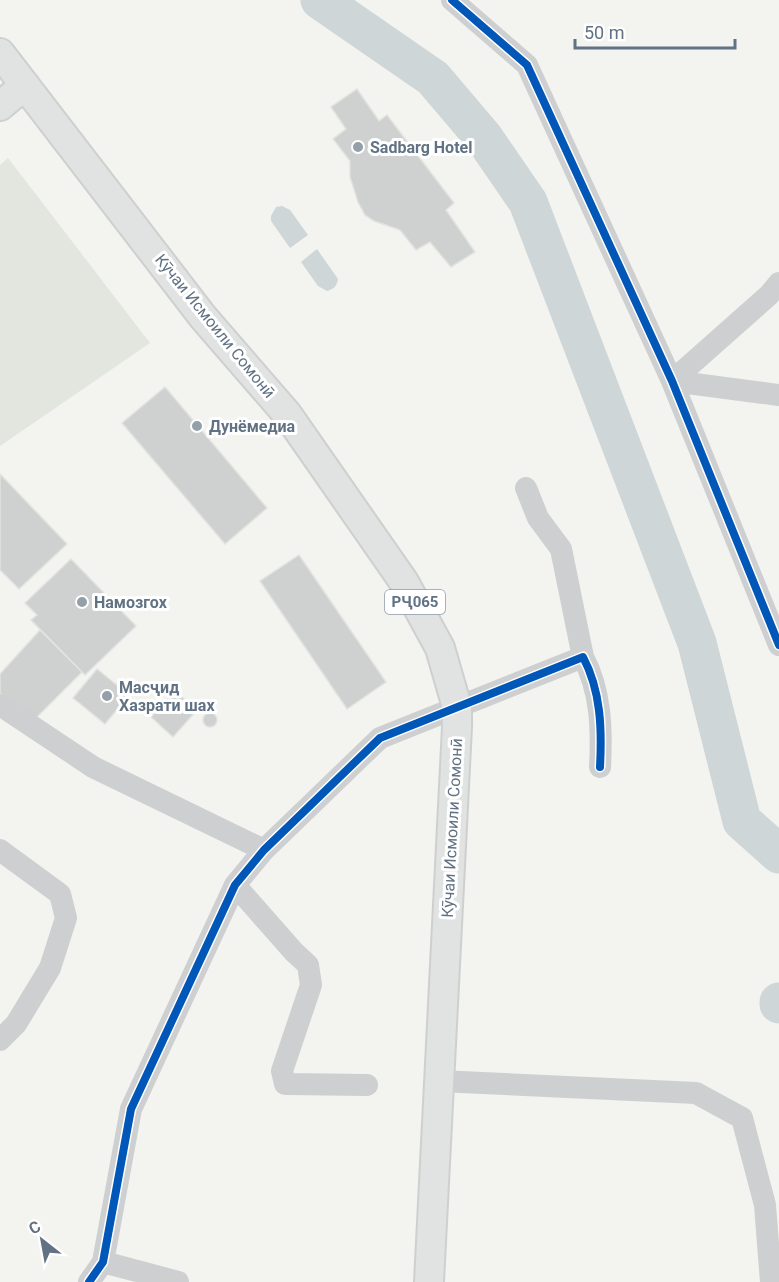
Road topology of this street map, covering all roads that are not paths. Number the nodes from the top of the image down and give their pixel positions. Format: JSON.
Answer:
{"nodes":[{"id":1,"x":452,"y":0,"type":"edge"},
{"id":2,"x":0,"y":53,"type":"edge"},
{"id":3,"x":25,"y":85,"type":"junction"},
{"id":4,"x":0,"y":106,"type":"edge"},
{"id":5,"x":779,"y":283,"type":"edge"},
{"id":6,"x":672,"y":381,"type":"junction"},
{"id":7,"x":779,"y":395,"type":"edge"},
{"id":8,"x":526,"y":488,"type":"dead end"},
{"id":9,"x":779,"y":645,"type":"edge"},
{"id":10,"x":583,"y":657,"type":"junction"},
{"id":11,"x":0,"y":705,"type":"edge"},
{"id":12,"x":457,"y":706,"type":"junction"},
{"id":13,"x":600,"y":767,"type":"dead end"},
{"id":14,"x":0,"y":850,"type":"edge"},
{"id":15,"x":264,"y":850,"type":"junction"},
{"id":16,"x":235,"y":885,"type":"junction"},
{"id":17,"x":0,"y":1040,"type":"edge"},
{"id":18,"x":439,"y":1080,"type":"junction"},
{"id":19,"x":367,"y":1085,"type":"dead end"},
{"id":20,"x":103,"y":1262,"type":"junction"},
{"id":21,"x":89,"y":1282,"type":"edge"},
{"id":22,"x":178,"y":1282,"type":"edge"},
{"id":23,"x":429,"y":1282,"type":"edge"},
{"id":24,"x":771,"y":1282,"type":"edge"}],
"edges":[{"from":1,"to":6,"type":"street"},
{"from":2,"to":3,"type":"main road","name":"Кӯчаи Исмоили Сомонӣ","number":"РҶ065"},
{"from":3,"to":4,"type":"main road"},
{"from":3,"to":12,"type":"main road","name":"Кӯчаи Исмоили Сомонӣ","number":"РҶ065"},
{"from":5,"to":6,"type":"street"},
{"from":6,"to":7,"type":"street"},
{"from":6,"to":9,"type":"street"},
{"from":8,"to":10,"type":"street"},
{"from":10,"to":12,"type":"street"},
{"from":10,"to":13,"type":"street"},
{"from":11,"to":15,"type":"street"},
{"from":12,"to":15,"type":"street"},
{"from":12,"to":18,"type":"main road","name":"Кӯчаи Исмоили Сомонӣ","number":"РҶ065"},
{"from":14,"to":17,"type":"street"},
{"from":15,"to":16,"type":"street"},
{"from":16,"to":19,"type":"street"},
{"from":16,"to":20,"type":"street"},
{"from":18,"to":23,"type":"main road","name":"Кӯчаи Исмоили Сомонӣ","number":"РҶ065"},
{"from":18,"to":24,"type":"street"},
{"from":20,"to":21,"type":"street"},
{"from":20,"to":22,"type":"street"}]}
